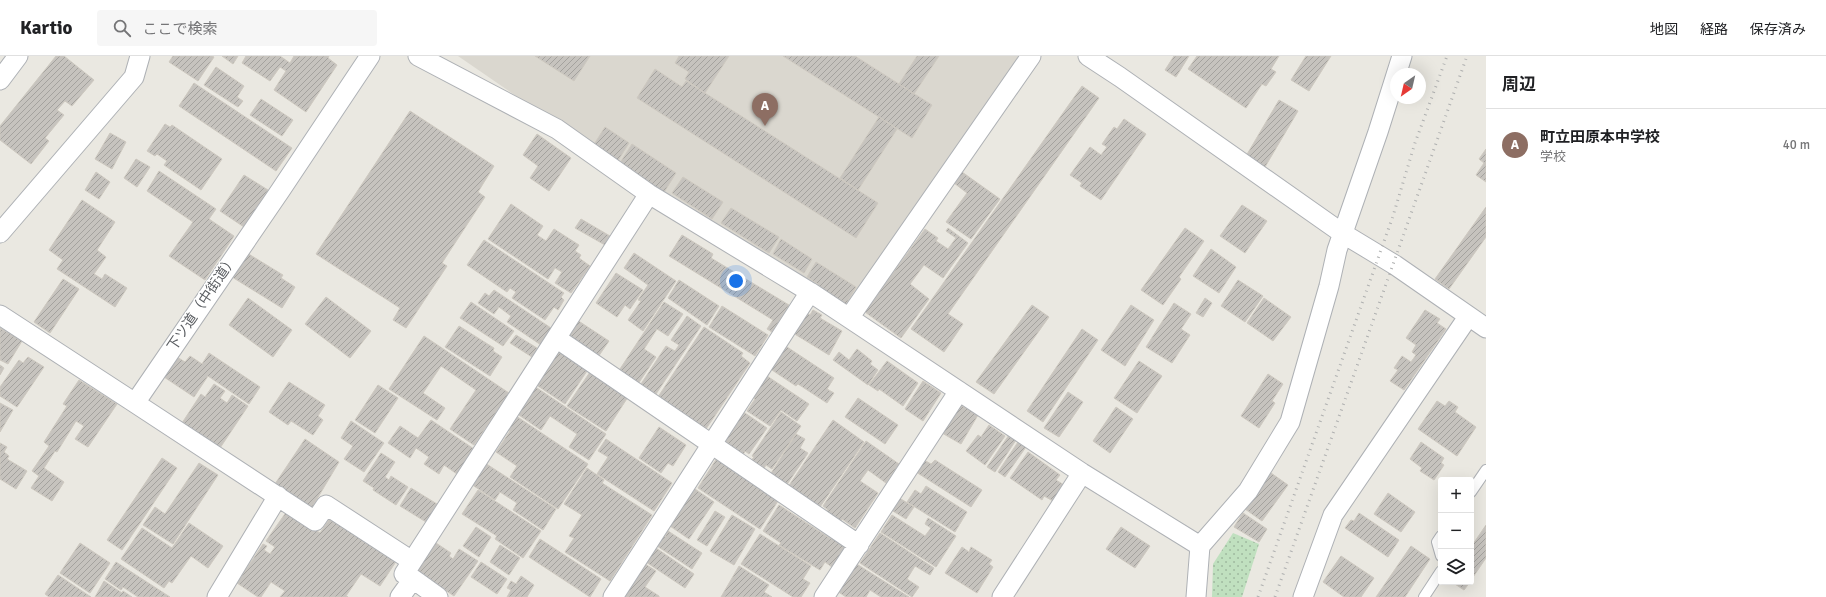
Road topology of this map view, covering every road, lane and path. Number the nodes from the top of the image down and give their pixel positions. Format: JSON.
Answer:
{"nodes":[{"id":1,"x":18,"y":56,"type":"edge"},
{"id":2,"x":140,"y":56,"type":"edge"},
{"id":3,"x":418,"y":56,"type":"edge"},
{"id":4,"x":1031,"y":56,"type":"edge"},
{"id":5,"x":1088,"y":56,"type":"edge"},
{"id":6,"x":1402,"y":56,"type":"edge"},
{"id":7,"x":368,"y":59,"type":"edge"},
{"id":8,"x":440,"y":61,"type":"edge"},
{"id":9,"x":0,"y":80,"type":"edge"},
{"id":10,"x":649,"y":194,"type":"junction"},
{"id":11,"x":0,"y":234,"type":"edge"},
{"id":12,"x":1342,"y":234,"type":"junction"},
{"id":13,"x":810,"y":292,"type":"junction"},
{"id":14,"x":0,"y":315,"type":"edge"},
{"id":15,"x":1468,"y":316,"type":"junction"},
{"id":16,"x":849,"y":318,"type":"junction"},
{"id":17,"x":1486,"y":328,"type":"edge"},
{"id":18,"x":556,"y":338,"type":"junction"},
{"id":19,"x":959,"y":391,"type":"junction"},
{"id":20,"x":135,"y":403,"type":"junction"},
{"id":21,"x":712,"y":444,"type":"junction"},
{"id":22,"x":1486,"y":470,"type":"edge"},
{"id":23,"x":1082,"y":473,"type":"junction"},
{"id":24,"x":1474,"y":488,"type":"edge"},
{"id":25,"x":278,"y":496,"type":"junction"},
{"id":26,"x":859,"y":545,"type":"junction"},
{"id":27,"x":1200,"y":546,"type":"junction"},
{"id":28,"x":412,"y":570,"type":"junction"},
{"id":29,"x":1438,"y":576,"type":"edge"},
{"id":30,"x":217,"y":597,"type":"edge"},
{"id":31,"x":400,"y":597,"type":"edge"},
{"id":32,"x":438,"y":597,"type":"edge"},
{"id":33,"x":613,"y":597,"type":"edge"},
{"id":34,"x":824,"y":597,"type":"edge"},
{"id":35,"x":1002,"y":597,"type":"edge"},
{"id":36,"x":1196,"y":597,"type":"edge"},
{"id":37,"x":1303,"y":597,"type":"edge"},
{"id":38,"x":1424,"y":597,"type":"edge"}],
"edges":[{"from":1,"to":9,"type":"street"},
{"from":2,"to":11,"type":"street"},
{"from":3,"to":8,"type":"street"},
{"from":4,"to":16,"type":"street"},
{"from":5,"to":12,"type":"street"},
{"from":6,"to":12,"type":"street"},
{"from":7,"to":20,"type":"street","name":"下ツ道（中街道）"},
{"from":8,"to":10,"type":"street"},
{"from":10,"to":13,"type":"street"},
{"from":10,"to":18,"type":"street"},
{"from":12,"to":15,"type":"street"},
{"from":12,"to":27,"type":"street"},
{"from":13,"to":16,"type":"street"},
{"from":13,"to":21,"type":"street"},
{"from":14,"to":20,"type":"street"},
{"from":15,"to":17,"type":"street"},
{"from":15,"to":37,"type":"street"},
{"from":16,"to":19,"type":"street"},
{"from":18,"to":21,"type":"street"},
{"from":18,"to":28,"type":"street"},
{"from":19,"to":23,"type":"street"},
{"from":19,"to":26,"type":"street"},
{"from":20,"to":25,"type":"street"},
{"from":21,"to":26,"type":"street"},
{"from":21,"to":33,"type":"street"},
{"from":22,"to":24,"type":"lane"},
{"from":23,"to":27,"type":"street"},
{"from":23,"to":35,"type":"street"},
{"from":25,"to":28,"type":"street"},
{"from":25,"to":30,"type":"street"},
{"from":26,"to":34,"type":"street"},
{"from":27,"to":36,"type":"street"},
{"from":28,"to":31,"type":"street"},
{"from":28,"to":32,"type":"street"},
{"from":29,"to":38,"type":"lane"}]}
